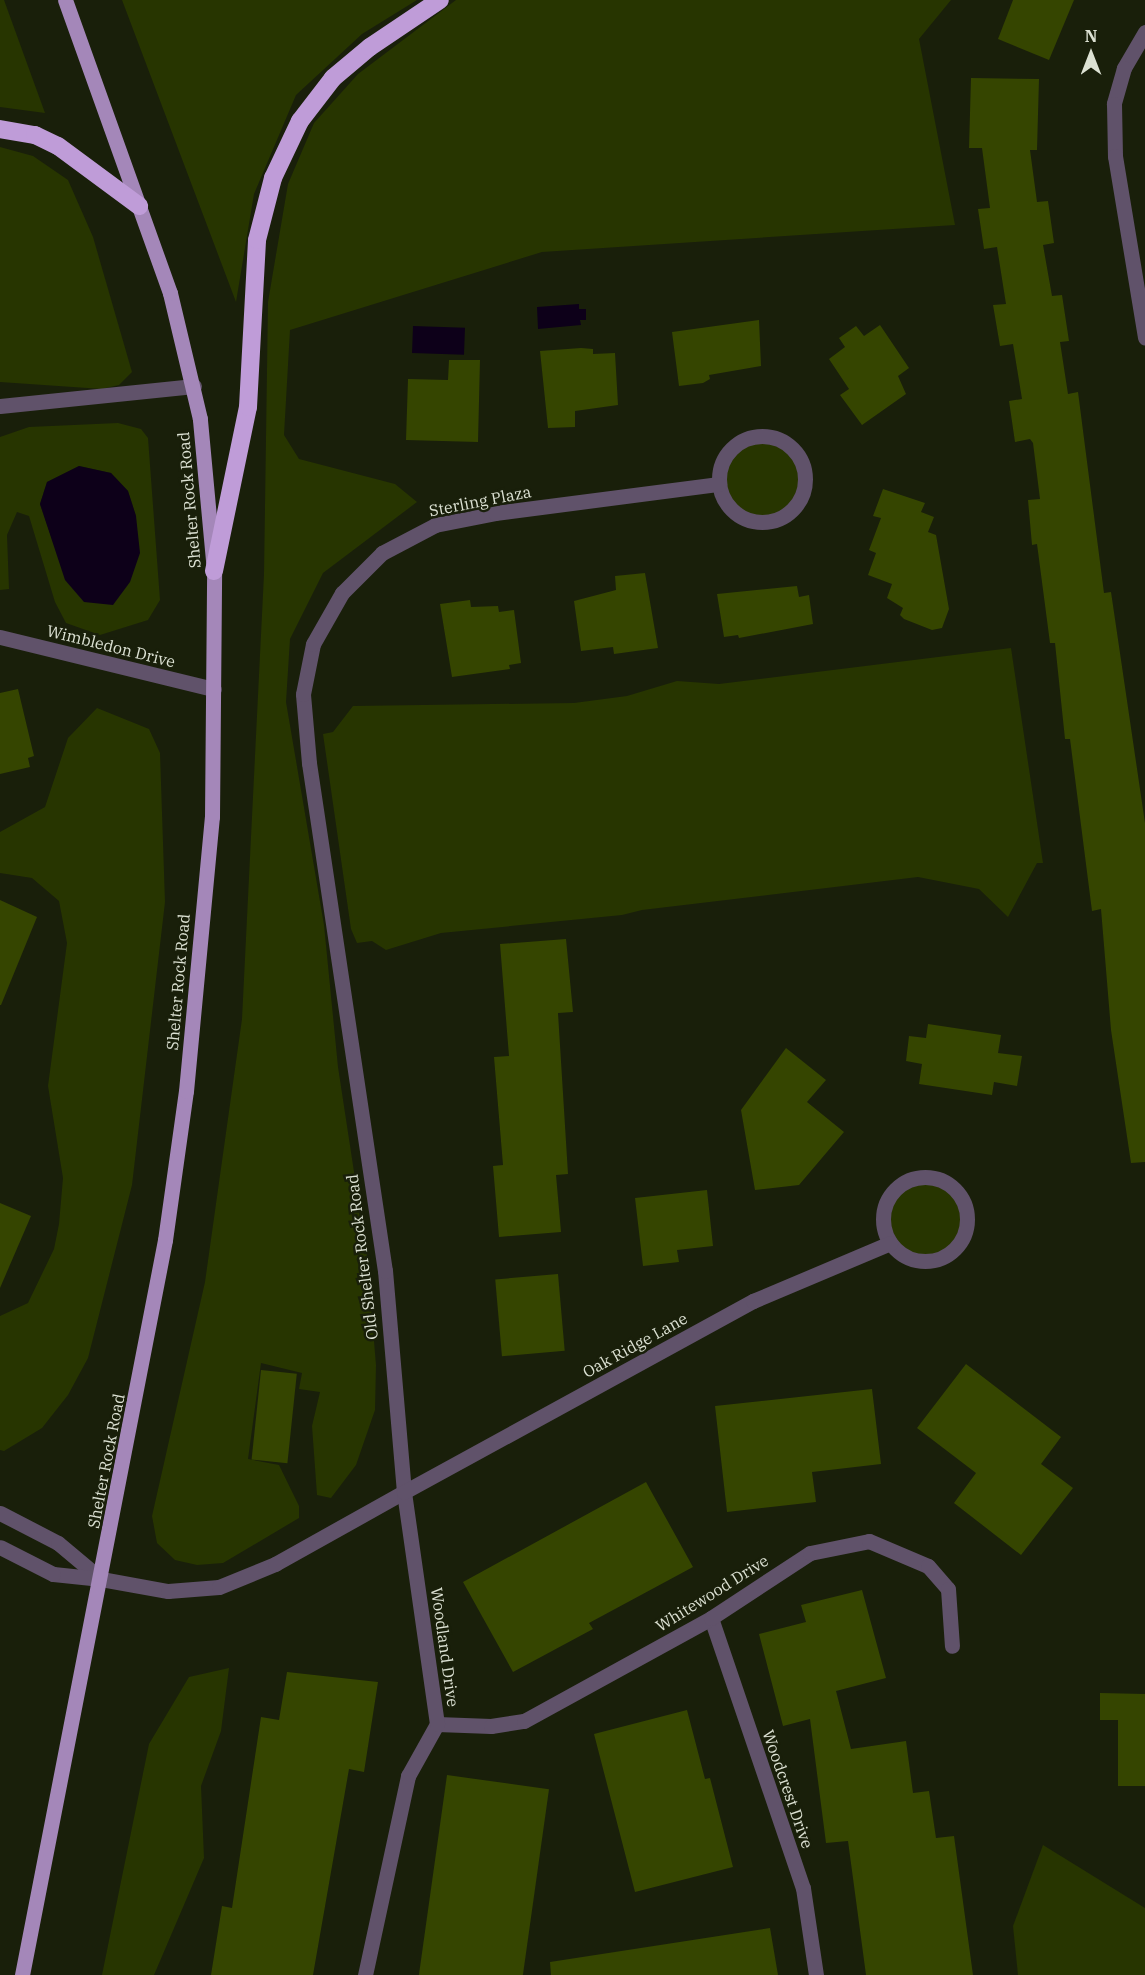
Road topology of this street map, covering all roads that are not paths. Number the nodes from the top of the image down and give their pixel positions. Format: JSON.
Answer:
{"nodes":[{"id":1,"x":65,"y":0,"type":"edge"},
{"id":2,"x":440,"y":0,"type":"edge"},
{"id":3,"x":1145,"y":32,"type":"edge"},
{"id":4,"x":0,"y":129,"type":"edge"},
{"id":5,"x":139,"y":206,"type":"junction"},
{"id":6,"x":1145,"y":338,"type":"edge"},
{"id":7,"x":194,"y":386,"type":"junction"},
{"id":8,"x":0,"y":406,"type":"edge"},
{"id":9,"x":719,"y":484,"type":"junction"},
{"id":10,"x":214,"y":571,"type":"junction"},
{"id":11,"x":0,"y":637,"type":"edge"},
{"id":12,"x":214,"y":689,"type":"junction"},
{"id":13,"x":303,"y":694,"type":"joint"},
{"id":14,"x":890,"y":1243,"type":"junction"},
{"id":15,"x":404,"y":1492,"type":"junction"},
{"id":16,"x":0,"y":1513,"type":"edge"},
{"id":17,"x":0,"y":1547,"type":"edge"},
{"id":18,"x":102,"y":1579,"type":"junction"},
{"id":19,"x":711,"y":1618,"type":"junction"},
{"id":20,"x":952,"y":1646,"type":"dead end"},
{"id":21,"x":437,"y":1724,"type":"junction"},
{"id":22,"x":22,"y":1975,"type":"edge"},
{"id":23,"x":365,"y":1975,"type":"edge"},
{"id":24,"x":816,"y":1975,"type":"edge"}],
"edges":[{"from":1,"to":5,"type":"main road","name":"Shelter Rock Road"},
{"from":2,"to":10,"type":"highway"},
{"from":3,"to":6,"type":"street"},
{"from":4,"to":5,"type":"highway"},
{"from":5,"to":7,"type":"main road","name":"Shelter Rock Road"},
{"from":7,"to":8,"type":"street"},
{"from":7,"to":10,"type":"main road","name":"Shelter Rock Road"},
{"from":9,"to":9,"type":"street"},
{"from":9,"to":13,"type":"street","name":"Sterling Plaza"},
{"from":10,"to":12,"type":"main road","name":"Shelter Rock Road"},
{"from":11,"to":12,"type":"street","name":"Wimbledon Drive"},
{"from":12,"to":18,"type":"main road","name":"Shelter Rock Road"},
{"from":13,"to":15,"type":"street","name":"Old Shelter Rock Road"},
{"from":14,"to":14,"type":"street"},
{"from":14,"to":15,"type":"street","name":"Oak Ridge Lane"},
{"from":15,"to":18,"type":"street"},
{"from":15,"to":21,"type":"street","name":"Woodland Drive"},
{"from":16,"to":18,"type":"street"},
{"from":17,"to":18,"type":"street"},
{"from":18,"to":22,"type":"main road","name":"Shelter Rock Road"},
{"from":19,"to":20,"type":"street","name":"Whitewood Drive"},
{"from":19,"to":21,"type":"street","name":"Whitewood Drive"},
{"from":19,"to":24,"type":"street","name":"Woodcrest Drive"},
{"from":21,"to":23,"type":"street","name":"Woodland Drive"}]}
